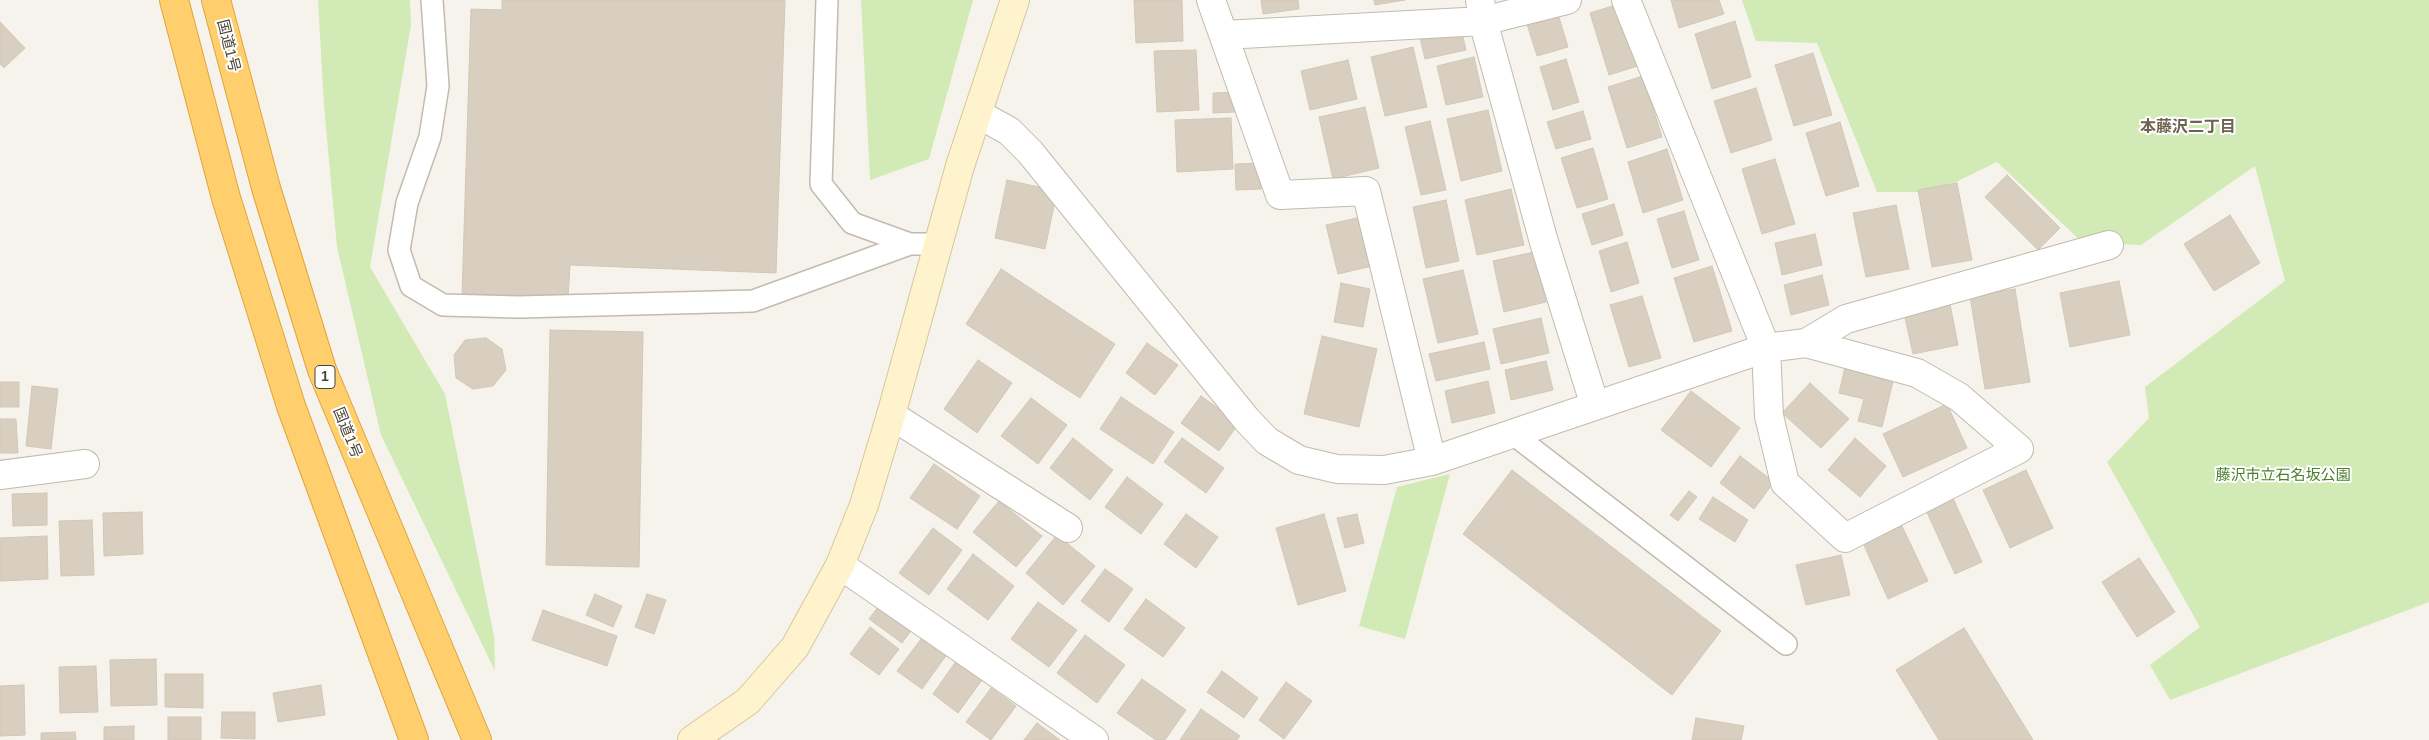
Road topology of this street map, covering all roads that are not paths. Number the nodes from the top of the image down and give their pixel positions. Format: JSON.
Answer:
{"nodes":[{"id":1,"x":174,"y":0,"type":"edge"},
{"id":2,"x":216,"y":0,"type":"edge"},
{"id":3,"x":432,"y":0,"type":"edge"},
{"id":4,"x":827,"y":0,"type":"edge"},
{"id":5,"x":1015,"y":0,"type":"edge"},
{"id":6,"x":1211,"y":0,"type":"edge"},
{"id":7,"x":1567,"y":0,"type":"edge"},
{"id":8,"x":1626,"y":0,"type":"edge"},
{"id":9,"x":1482,"y":10,"type":"edge"},
{"id":10,"x":1224,"y":35,"type":"junction"},
{"id":11,"x":978,"y":114,"type":"junction"},
{"id":12,"x":910,"y":244,"type":"junction"},
{"id":13,"x":938,"y":244,"type":"junction"},
{"id":14,"x":2109,"y":246,"type":"dead end"},
{"id":15,"x":1806,"y":343,"type":"junction"},
{"id":16,"x":1766,"y":348,"type":"junction"},
{"id":17,"x":1595,"y":406,"type":"junction"},
{"id":18,"x":892,"y":414,"type":"junction"},
{"id":19,"x":1513,"y":434,"type":"junction"},
{"id":20,"x":1432,"y":461,"type":"junction"},
{"id":21,"x":85,"y":464,"type":"dead end"},
{"id":22,"x":0,"y":475,"type":"edge"},
{"id":23,"x":1068,"y":528,"type":"dead end"},
{"id":24,"x":840,"y":565,"type":"junction"},
{"id":25,"x":1786,"y":644,"type":"dead end"},
{"id":26,"x":414,"y":740,"type":"edge"},
{"id":27,"x":476,"y":740,"type":"edge"},
{"id":28,"x":692,"y":740,"type":"edge"},
{"id":29,"x":1094,"y":740,"type":"edge"}],
"edges":[{"from":1,"to":26,"type":"highway"},
{"from":2,"to":27,"type":"highway","name":"国道1号","number":"1"},
{"from":3,"to":12,"type":"lane"},
{"from":4,"to":12,"type":"lane"},
{"from":5,"to":11,"type":"street"},
{"from":6,"to":10,"type":"street"},
{"from":7,"to":9,"type":"street"},
{"from":8,"to":16,"type":"street"},
{"from":9,"to":10,"type":"street"},
{"from":9,"to":17,"type":"street"},
{"from":10,"to":20,"type":"street"},
{"from":11,"to":13,"type":"street"},
{"from":11,"to":20,"type":"street"},
{"from":12,"to":13,"type":"lane"},
{"from":13,"to":18,"type":"street"},
{"from":14,"to":15,"type":"street"},
{"from":15,"to":16,"type":"street"},
{"from":15,"to":16,"type":"street"},
{"from":16,"to":17,"type":"street"},
{"from":17,"to":19,"type":"street"},
{"from":18,"to":23,"type":"street"},
{"from":18,"to":24,"type":"street"},
{"from":19,"to":20,"type":"street"},
{"from":19,"to":25,"type":"lane"},
{"from":21,"to":22,"type":"street"},
{"from":24,"to":28,"type":"street"},
{"from":24,"to":29,"type":"street"}]}
